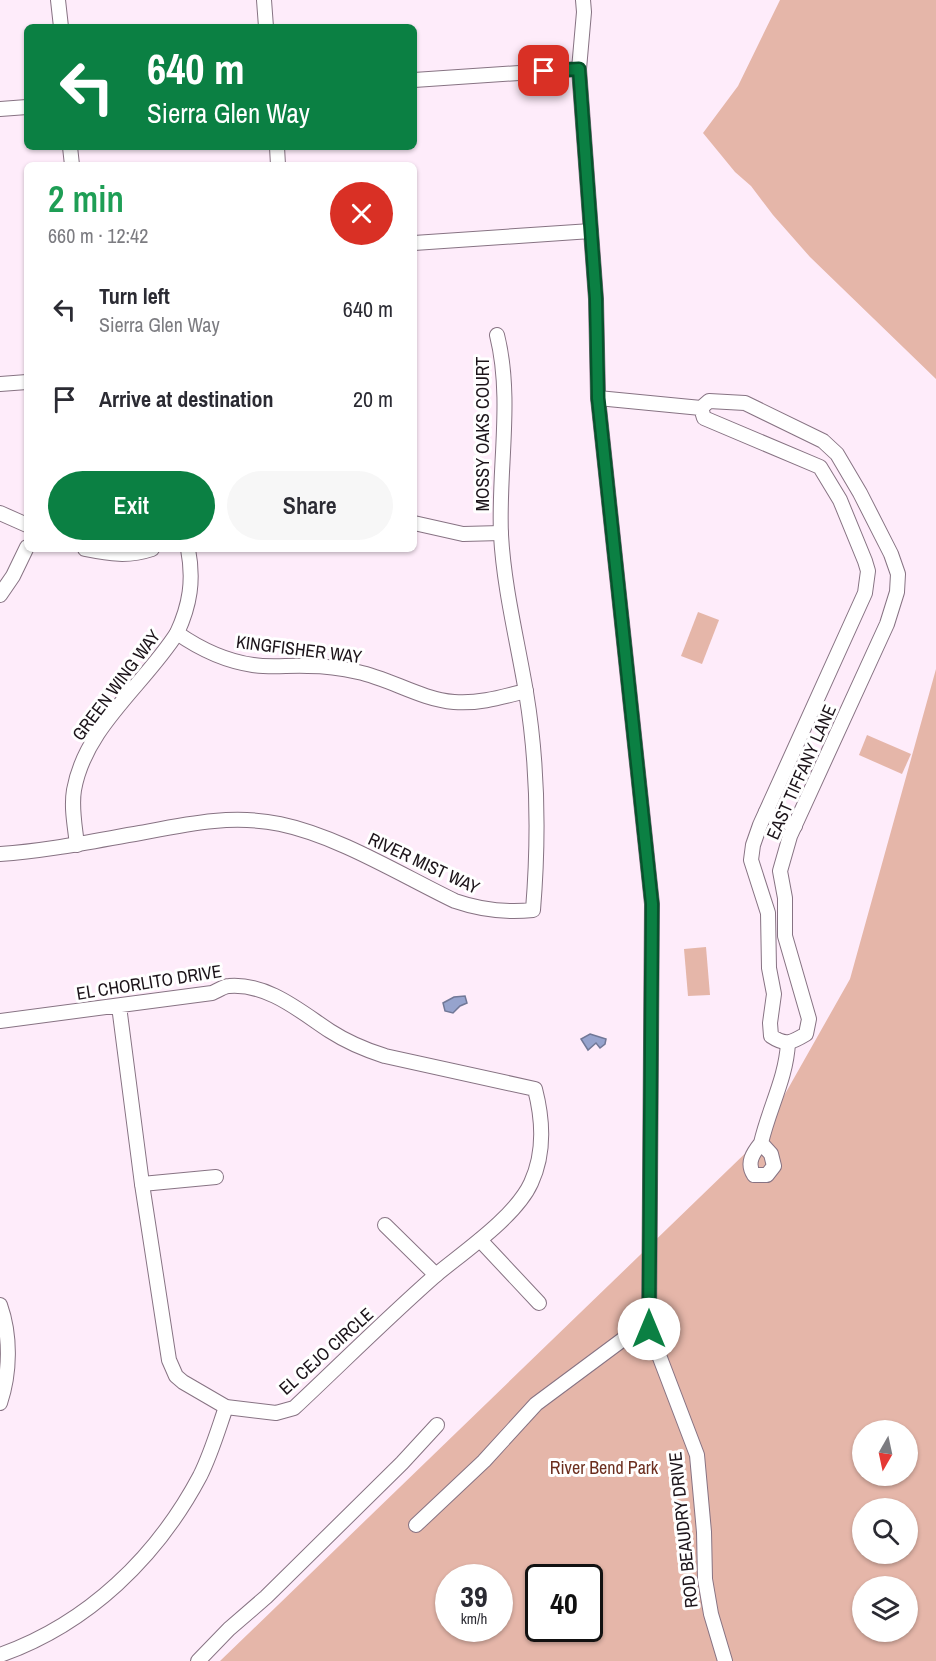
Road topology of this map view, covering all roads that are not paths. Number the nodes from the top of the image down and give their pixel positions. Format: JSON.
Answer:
{"nodes":[{"id":1,"x":58,"y":0,"type":"edge"},
{"id":2,"x":264,"y":0,"type":"edge"},
{"id":3,"x":583,"y":0,"type":"edge"},
{"id":4,"x":61,"y":24,"type":"edge"},
{"id":5,"x":266,"y":24,"type":"edge"},
{"id":6,"x":579,"y":69,"type":"junction"},
{"id":7,"x":417,"y":80,"type":"edge"},
{"id":8,"x":24,"y":107,"type":"edge"},
{"id":9,"x":0,"y":109,"type":"edge"},
{"id":10,"x":591,"y":231,"type":"junction"},
{"id":11,"x":417,"y":243,"type":"edge"},
{"id":12,"x":497,"y":335,"type":"dead end"},
{"id":13,"x":24,"y":382,"type":"edge"},
{"id":14,"x":0,"y":384,"type":"edge"},
{"id":15,"x":598,"y":398,"type":"junction"},
{"id":16,"x":701,"y":408,"type":"junction"},
{"id":17,"x":0,"y":513,"type":"edge"},
{"id":18,"x":24,"y":524,"type":"edge"},
{"id":19,"x":417,"y":524,"type":"edge"},
{"id":20,"x":501,"y":532,"type":"junction"},
{"id":21,"x":25,"y":552,"type":"edge"},
{"id":22,"x":102,"y":552,"type":"edge"},
{"id":23,"x":144,"y":552,"type":"edge"},
{"id":24,"x":188,"y":552,"type":"edge"},
{"id":25,"x":0,"y":595,"type":"edge"},
{"id":26,"x":177,"y":633,"type":"junction"},
{"id":27,"x":526,"y":691,"type":"junction"},
{"id":28,"x":766,"y":812,"type":"junction"},
{"id":29,"x":795,"y":826,"type":"junction"},
{"id":30,"x":77,"y":845,"type":"junction"},
{"id":31,"x":0,"y":854,"type":"edge"},
{"id":32,"x":119,"y":1006,"type":"junction"},
{"id":33,"x":0,"y":1021,"type":"edge"},
{"id":34,"x":788,"y":1043,"type":"junction"},
{"id":35,"x":535,"y":1089,"type":"joint"},
{"id":36,"x":761,"y":1143,"type":"dead end"},
{"id":37,"x":216,"y":1177,"type":"dead end"},
{"id":38,"x":142,"y":1184,"type":"junction"},
{"id":39,"x":385,"y":1225,"type":"dead end"},
{"id":40,"x":480,"y":1239,"type":"junction"},
{"id":41,"x":436,"y":1275,"type":"junction"},
{"id":42,"x":539,"y":1303,"type":"dead end"},
{"id":43,"x":0,"y":1305,"type":"edge"},
{"id":44,"x":649,"y":1320,"type":"junction"},
{"id":45,"x":0,"y":1403,"type":"edge"},
{"id":46,"x":226,"y":1407,"type":"junction"},
{"id":47,"x":437,"y":1425,"type":"dead end"},
{"id":48,"x":416,"y":1525,"type":"dead end"},
{"id":49,"x":0,"y":1655,"type":"edge"},
{"id":50,"x":198,"y":1661,"type":"edge"},
{"id":51,"x":725,"y":1661,"type":"edge"}],
"edges":[{"from":1,"to":4,"type":"street"},
{"from":2,"to":5,"type":"street"},
{"from":3,"to":6,"type":"street","name":"ROD BEAUDRY DRIVE"},
{"from":6,"to":7,"type":"street"},
{"from":6,"to":10,"type":"street","name":"ROD BEAUDRY DRIVE"},
{"from":8,"to":9,"type":"street"},
{"from":10,"to":11,"type":"street"},
{"from":10,"to":15,"type":"street","name":"ROD BEAUDRY DRIVE"},
{"from":12,"to":20,"type":"street","name":"MOSSY OAKS COURT"},
{"from":13,"to":14,"type":"street"},
{"from":15,"to":16,"type":"street","name":"EAST TIFFANY LANE"},
{"from":15,"to":44,"type":"street","name":"ROD BEAUDRY DRIVE"},
{"from":16,"to":28,"type":"street","name":"EAST TIFFANY LANE"},
{"from":16,"to":29,"type":"street","name":"EAST TIFFANY LANE"},
{"from":17,"to":18,"type":"street"},
{"from":19,"to":20,"type":"street"},
{"from":20,"to":27,"type":"street","name":"RIVER MIST WAY"},
{"from":21,"to":25,"type":"street"},
{"from":22,"to":23,"type":"street"},
{"from":24,"to":26,"type":"street","name":"GREEN WING WAY"},
{"from":26,"to":27,"type":"street","name":"KINGFISHER WAY"},
{"from":26,"to":30,"type":"street","name":"GREEN WING WAY"},
{"from":27,"to":30,"type":"street","name":"RIVER MIST WAY"},
{"from":28,"to":29,"type":"street"},
{"from":28,"to":34,"type":"street","name":"EAST TIFFANY LANE"},
{"from":29,"to":34,"type":"street","name":"EAST TIFFANY LANE"},
{"from":30,"to":31,"type":"street","name":"RIVER MIST WAY"},
{"from":32,"to":33,"type":"street","name":"EL CHORLITO DRIVE"},
{"from":32,"to":35,"type":"street","name":"EL CHORLITO DRIVE"},
{"from":32,"to":38,"type":"street","name":"EL CEJO CIRCLE"},
{"from":34,"to":36,"type":"street"},
{"from":35,"to":40,"type":"street","name":"EL CEJO CIRCLE"},
{"from":37,"to":38,"type":"street"},
{"from":38,"to":46,"type":"street","name":"EL CEJO CIRCLE"},
{"from":39,"to":41,"type":"street"},
{"from":40,"to":41,"type":"street","name":"EL CEJO CIRCLE"},
{"from":40,"to":42,"type":"street"},
{"from":41,"to":46,"type":"street","name":"EL CEJO CIRCLE"},
{"from":43,"to":45,"type":"street"},
{"from":44,"to":48,"type":"street"},
{"from":44,"to":51,"type":"street","name":"ROD BEAUDRY DRIVE"},
{"from":46,"to":49,"type":"street"},
{"from":47,"to":50,"type":"street"}]}
